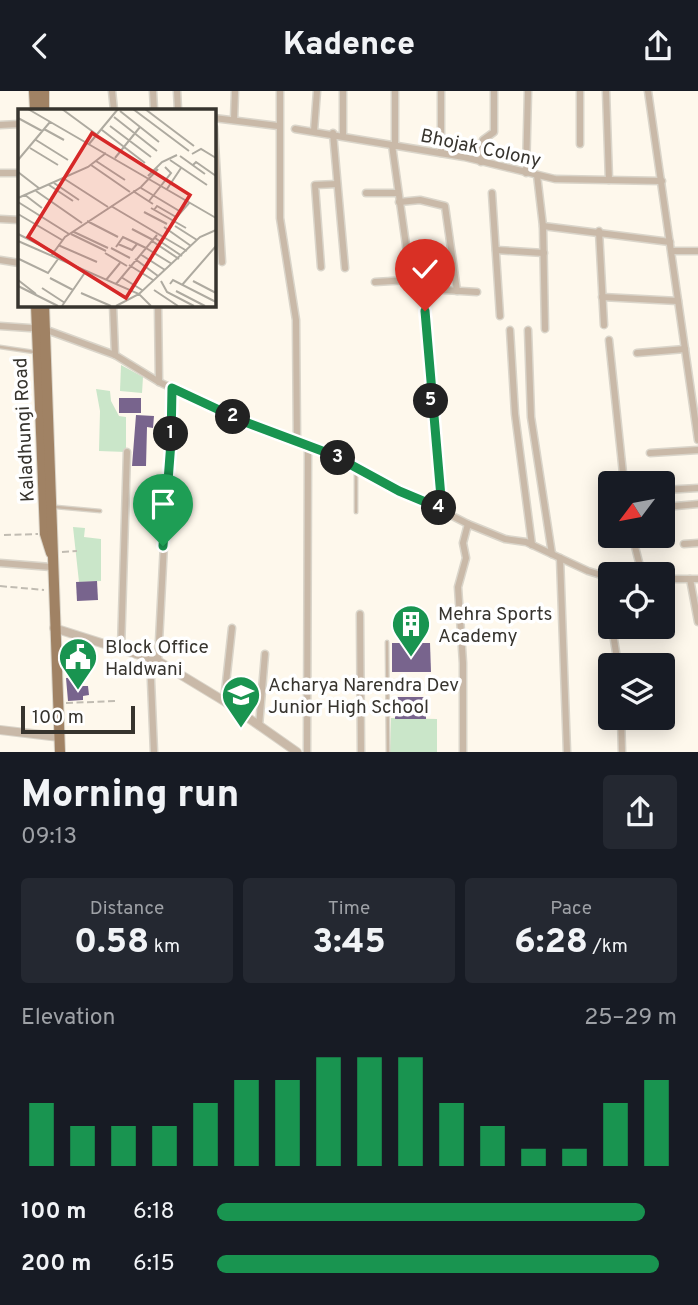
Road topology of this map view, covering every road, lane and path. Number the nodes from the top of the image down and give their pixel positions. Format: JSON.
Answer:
{"nodes":[{"id":1,"x":34,"y":91,"type":"edge"},
{"id":2,"x":44,"y":91,"type":"edge"},
{"id":3,"x":112,"y":91,"type":"edge"},
{"id":4,"x":153,"y":91,"type":"edge"},
{"id":5,"x":177,"y":91,"type":"edge"},
{"id":6,"x":235,"y":91,"type":"edge"},
{"id":7,"x":280,"y":91,"type":"edge"},
{"id":8,"x":317,"y":91,"type":"edge"},
{"id":9,"x":343,"y":91,"type":"edge"},
{"id":10,"x":395,"y":91,"type":"edge"},
{"id":11,"x":441,"y":91,"type":"edge"},
{"id":12,"x":494,"y":91,"type":"edge"},
{"id":13,"x":528,"y":91,"type":"edge"},
{"id":14,"x":580,"y":91,"type":"edge"},
{"id":15,"x":606,"y":91,"type":"edge"},
{"id":16,"x":648,"y":91,"type":"edge"},
{"id":17,"x":35,"y":109,"type":"edge"},
{"id":18,"x":44,"y":109,"type":"edge"},
{"id":19,"x":114,"y":109,"type":"edge"},
{"id":20,"x":154,"y":109,"type":"edge"},
{"id":21,"x":178,"y":109,"type":"edge"},
{"id":22,"x":215,"y":118,"type":"edge"},
{"id":23,"x":234,"y":120,"type":"junction"},
{"id":24,"x":18,"y":124,"type":"edge"},
{"id":25,"x":0,"y":125,"type":"edge"},
{"id":26,"x":278,"y":127,"type":"junction"},
{"id":27,"x":295,"y":129,"type":"dead end"},
{"id":28,"x":314,"y":131,"type":"junction"},
{"id":29,"x":333,"y":133,"type":"junction"},
{"id":30,"x":343,"y":135,"type":"junction"},
{"id":31,"x":215,"y":144,"type":"edge"},
{"id":32,"x":580,"y":144,"type":"dead end"},
{"id":33,"x":394,"y":146,"type":"junction"},
{"id":34,"x":441,"y":153,"type":"junction"},
{"id":35,"x":481,"y":162,"type":"junction"},
{"id":36,"x":0,"y":173,"type":"edge"},
{"id":37,"x":18,"y":173,"type":"edge"},
{"id":38,"x":526,"y":173,"type":"junction"},
{"id":39,"x":537,"y":176,"type":"junction"},
{"id":40,"x":609,"y":180,"type":"junction"},
{"id":41,"x":662,"y":181,"type":"junction"},
{"id":42,"x":337,"y":184,"type":"junction"},
{"id":43,"x":366,"y":193,"type":"dead end"},
{"id":44,"x":397,"y":193,"type":"junction"},
{"id":45,"x":492,"y":193,"type":"dead end"},
{"id":46,"x":399,"y":202,"type":"junction"},
{"id":47,"x":0,"y":219,"type":"edge"},
{"id":48,"x":18,"y":219,"type":"edge"},
{"id":49,"x":543,"y":226,"type":"junction"},
{"id":50,"x":600,"y":231,"type":"junction"},
{"id":51,"x":670,"y":242,"type":"junction"},
{"id":52,"x":496,"y":250,"type":"junction"},
{"id":53,"x":672,"y":251,"type":"junction"},
{"id":54,"x":698,"y":251,"type":"edge"},
{"id":55,"x":544,"y":254,"type":"junction"},
{"id":56,"x":0,"y":260,"type":"edge"},
{"id":57,"x":222,"y":262,"type":"dead end"},
{"id":58,"x":18,"y":263,"type":"edge"},
{"id":59,"x":321,"y":267,"type":"dead end"},
{"id":60,"x":345,"y":268,"type":"dead end"},
{"id":61,"x":409,"y":280,"type":"junction"},
{"id":62,"x":375,"y":282,"type":"dead end"},
{"id":63,"x":457,"y":291,"type":"junction"},
{"id":64,"x":477,"y":292,"type":"dead end"},
{"id":65,"x":602,"y":297,"type":"junction"},
{"id":66,"x":678,"y":301,"type":"junction"},
{"id":67,"x":36,"y":306,"type":"edge"},
{"id":68,"x":44,"y":306,"type":"edge"},
{"id":69,"x":113,"y":306,"type":"edge"},
{"id":70,"x":158,"y":306,"type":"edge"},
{"id":71,"x":425,"y":311,"type":"dead end"},
{"id":72,"x":500,"y":316,"type":"dead end"},
{"id":73,"x":604,"y":325,"type":"dead end"},
{"id":74,"x":0,"y":326,"type":"edge"},
{"id":75,"x":40,"y":328,"type":"junction"},
{"id":76,"x":545,"y":329,"type":"dead end"},
{"id":77,"x":510,"y":330,"type":"dead end"},
{"id":78,"x":527,"y":330,"type":"dead end"},
{"id":79,"x":609,"y":340,"type":"dead end"},
{"id":80,"x":0,"y":347,"type":"edge"},
{"id":81,"x":685,"y":349,"type":"junction"},
{"id":82,"x":37,"y":352,"type":"junction"},
{"id":83,"x":637,"y":353,"type":"dead end"},
{"id":84,"x":116,"y":355,"type":"junction"},
{"id":85,"x":698,"y":366,"type":"edge"},
{"id":86,"x":688,"y":367,"type":"junction"},
{"id":87,"x":159,"y":382,"type":"junction"},
{"id":88,"x":172,"y":388,"type":"junction"},
{"id":89,"x":44,"y":417,"type":"junction"},
{"id":90,"x":698,"y":440,"type":"edge"},
{"id":91,"x":297,"y":443,"type":"junction"},
{"id":92,"x":308,"y":447,"type":"junction"},
{"id":93,"x":698,"y":450,"type":"edge"},
{"id":94,"x":127,"y":453,"type":"dead end"},
{"id":95,"x":650,"y":453,"type":"dead end"},
{"id":96,"x":356,"y":467,"type":"junction"},
{"id":97,"x":623,"y":471,"type":"edge"},
{"id":98,"x":698,"y":488,"type":"edge"},
{"id":99,"x":698,"y":504,"type":"edge"},
{"id":100,"x":52,"y":507,"type":"junction"},
{"id":101,"x":442,"y":509,"type":"junction"},
{"id":102,"x":100,"y":511,"type":"dead end"},
{"id":103,"x":356,"y":512,"type":"dead end"},
{"id":104,"x":468,"y":524,"type":"junction"},
{"id":105,"x":46,"y":534,"type":"junction"},
{"id":106,"x":4,"y":535,"type":"dead end"},
{"id":107,"x":698,"y":543,"type":"edge"},
{"id":108,"x":684,"y":544,"type":"dead end"},
{"id":109,"x":532,"y":545,"type":"junction"},
{"id":110,"x":78,"y":551,"type":"dead end"},
{"id":111,"x":51,"y":553,"type":"junction"},
{"id":112,"x":552,"y":554,"type":"junction"},
{"id":113,"x":560,"y":558,"type":"junction"},
{"id":114,"x":0,"y":563,"type":"edge"},
{"id":115,"x":51,"y":567,"type":"junction"},
{"id":116,"x":598,"y":573,"type":"edge"},
{"id":117,"x":675,"y":579,"type":"edge"},
{"id":118,"x":690,"y":579,"type":"junction"},
{"id":119,"x":698,"y":579,"type":"edge"},
{"id":120,"x":0,"y":586,"type":"edge"},
{"id":121,"x":52,"y":591,"type":"junction"},
{"id":122,"x":360,"y":614,"type":"dead end"},
{"id":123,"x":698,"y":622,"type":"edge"},
{"id":124,"x":54,"y":628,"type":"junction"},
{"id":125,"x":232,"y":628,"type":"dead end"},
{"id":126,"x":387,"y":642,"type":"dead end"},
{"id":127,"x":121,"y":649,"type":"junction"},
{"id":128,"x":265,"y":654,"type":"dead end"},
{"id":129,"x":154,"y":659,"type":"junction"},
{"id":130,"x":117,"y":701,"type":"dead end"},
{"id":131,"x":224,"y":701,"type":"junction"},
{"id":132,"x":58,"y":703,"type":"junction"},
{"id":133,"x":259,"y":726,"type":"junction"},
{"id":134,"x":0,"y":730,"type":"edge"},
{"id":135,"x":621,"y":730,"type":"edge"},
{"id":136,"x":59,"y":737,"type":"junction"},
{"id":137,"x":293,"y":751,"type":"edge"},
{"id":138,"x":60,"y":752,"type":"edge"},
{"id":139,"x":154,"y":752,"type":"edge"},
{"id":140,"x":307,"y":752,"type":"edge"},
{"id":141,"x":361,"y":752,"type":"edge"},
{"id":142,"x":387,"y":752,"type":"edge"},
{"id":143,"x":463,"y":752,"type":"edge"},
{"id":144,"x":567,"y":752,"type":"edge"},
{"id":145,"x":622,"y":752,"type":"edge"}],
"edges":[{"from":1,"to":17,"type":"main road"},
{"from":2,"to":18,"type":"main road"},
{"from":3,"to":19,"type":"street"},
{"from":4,"to":20,"type":"street"},
{"from":5,"to":21,"type":"street"},
{"from":6,"to":23,"type":"street"},
{"from":7,"to":26,"type":"street"},
{"from":8,"to":28,"type":"street"},
{"from":9,"to":30,"type":"street"},
{"from":10,"to":33,"type":"street"},
{"from":11,"to":34,"type":"street"},
{"from":12,"to":35,"type":"street"},
{"from":13,"to":38,"type":"street"},
{"from":14,"to":32,"type":"street"},
{"from":15,"to":40,"type":"street"},
{"from":16,"to":41,"type":"street"},
{"from":22,"to":23,"type":"street"},
{"from":23,"to":26,"type":"street"},
{"from":24,"to":25,"type":"street"},
{"from":26,"to":91,"type":"street"},
{"from":27,"to":28,"type":"street","name":"Bhojak Colony"},
{"from":28,"to":29,"type":"street","name":"Bhojak Colony"},
{"from":29,"to":30,"type":"street","name":"Bhojak Colony"},
{"from":29,"to":42,"type":"street"},
{"from":30,"to":33,"type":"street","name":"Bhojak Colony"},
{"from":31,"to":57,"type":"street"},
{"from":33,"to":34,"type":"street","name":"Bhojak Colony"},
{"from":33,"to":44,"type":"street"},
{"from":34,"to":35,"type":"street","name":"Bhojak Colony"},
{"from":35,"to":38,"type":"street","name":"Bhojak Colony"},
{"from":36,"to":37,"type":"street"},
{"from":38,"to":39,"type":"street","name":"Bhojak Colony"},
{"from":39,"to":40,"type":"street","name":"Bhojak Colony"},
{"from":39,"to":49,"type":"street"},
{"from":40,"to":41,"type":"street","name":"Bhojak Colony"},
{"from":41,"to":51,"type":"street"},
{"from":42,"to":59,"type":"street"},
{"from":42,"to":60,"type":"street"},
{"from":43,"to":44,"type":"street"},
{"from":44,"to":46,"type":"street"},
{"from":45,"to":52,"type":"street"},
{"from":46,"to":61,"type":"street"},
{"from":46,"to":63,"type":"street"},
{"from":47,"to":48,"type":"street"},
{"from":49,"to":50,"type":"street"},
{"from":49,"to":55,"type":"street"},
{"from":50,"to":51,"type":"street"},
{"from":50,"to":65,"type":"street"},
{"from":51,"to":53,"type":"street"},
{"from":52,"to":55,"type":"street"},
{"from":52,"to":72,"type":"street"},
{"from":53,"to":54,"type":"street"},
{"from":53,"to":66,"type":"street"},
{"from":55,"to":76,"type":"street"},
{"from":56,"to":58,"type":"street"},
{"from":61,"to":62,"type":"street"},
{"from":61,"to":63,"type":"street"},
{"from":63,"to":64,"type":"street"},
{"from":65,"to":66,"type":"street"},
{"from":65,"to":73,"type":"street"},
{"from":66,"to":81,"type":"street"},
{"from":67,"to":75,"type":"main road","name":"Kaladhungi Road"},
{"from":68,"to":75,"type":"main road","name":"Kaladhungi Road"},
{"from":69,"to":84,"type":"street"},
{"from":70,"to":87,"type":"street"},
{"from":71,"to":101,"type":"street"},
{"from":74,"to":75,"type":"street"},
{"from":75,"to":82,"type":"main road","name":"Kaladhungi Road"},
{"from":75,"to":84,"type":"street"},
{"from":75,"to":89,"type":"main road","name":"Kaladhungi Road"},
{"from":77,"to":109,"type":"street"},
{"from":78,"to":112,"type":"street"},
{"from":79,"to":97,"type":"street"},
{"from":80,"to":82,"type":"lane"},
{"from":81,"to":83,"type":"street"},
{"from":81,"to":86,"type":"street"},
{"from":82,"to":89,"type":"main road","name":"Kaladhungi Road"},
{"from":84,"to":87,"type":"street"},
{"from":85,"to":86,"type":"street"},
{"from":86,"to":90,"type":"street"},
{"from":87,"to":88,"type":"street"},
{"from":88,"to":91,"type":"street"},
{"from":88,"to":129,"type":"street"},
{"from":89,"to":100,"type":"main road","name":"Kaladhungi Road"},
{"from":89,"to":105,"type":"main road","name":"Kaladhungi Road"},
{"from":91,"to":92,"type":"street"},
{"from":92,"to":96,"type":"street"},
{"from":92,"to":140,"type":"street"},
{"from":93,"to":95,"type":"street"},
{"from":94,"to":127,"type":"street"},
{"from":96,"to":101,"type":"street"},
{"from":96,"to":103,"type":"lane"},
{"from":98,"to":99,"type":"street"},
{"from":100,"to":102,"type":"lane"},
{"from":100,"to":111,"type":"main road","name":"Kaladhungi Road"},
{"from":101,"to":104,"type":"street"},
{"from":104,"to":109,"type":"street"},
{"from":104,"to":143,"type":"street"},
{"from":105,"to":106,"type":"path"},
{"from":105,"to":111,"type":"main road","name":"Kaladhungi Road"},
{"from":107,"to":108,"type":"street"},
{"from":109,"to":112,"type":"street"},
{"from":110,"to":111,"type":"path"},
{"from":111,"to":115,"type":"main road","name":"Kaladhungi Road"},
{"from":112,"to":113,"type":"street"},
{"from":113,"to":116,"type":"street"},
{"from":113,"to":144,"type":"street"},
{"from":114,"to":115,"type":"street"},
{"from":115,"to":121,"type":"main road","name":"Kaladhungi Road"},
{"from":117,"to":118,"type":"street"},
{"from":118,"to":119,"type":"street"},
{"from":118,"to":123,"type":"street"},
{"from":120,"to":121,"type":"path"},
{"from":121,"to":124,"type":"main road","name":"Kaladhungi Road"},
{"from":122,"to":141,"type":"street"},
{"from":124,"to":127,"type":"street"},
{"from":124,"to":132,"type":"main road","name":"Kaladhungi Road"},
{"from":125,"to":131,"type":"street"},
{"from":126,"to":142,"type":"lane"},
{"from":127,"to":129,"type":"street"},
{"from":128,"to":133,"type":"street"},
{"from":129,"to":131,"type":"street"},
{"from":129,"to":139,"type":"street"},
{"from":130,"to":132,"type":"path"},
{"from":131,"to":133,"type":"street"},
{"from":132,"to":136,"type":"main road","name":"Kaladhungi Road"},
{"from":133,"to":137,"type":"street"},
{"from":134,"to":136,"type":"street"},
{"from":135,"to":145,"type":"street"},
{"from":136,"to":138,"type":"main road","name":"Kaladhungi Road"}]}
